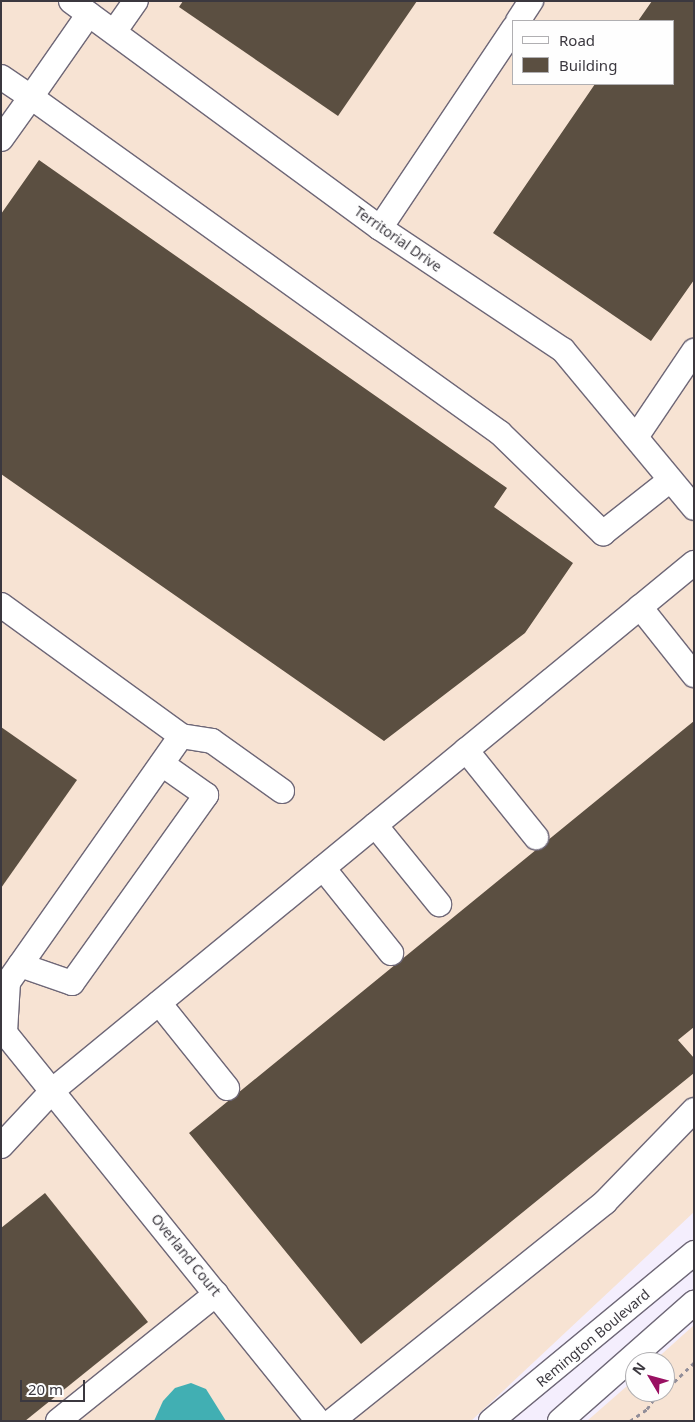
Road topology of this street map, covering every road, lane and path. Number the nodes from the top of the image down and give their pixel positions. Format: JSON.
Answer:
{"nodes":[{"id":1,"x":136,"y":1,"type":"edge"},
{"id":2,"x":531,"y":1,"type":"edge"},
{"id":3,"x":80,"y":8,"type":"edge"},
{"id":4,"x":519,"y":20,"type":"edge"},
{"id":5,"x":512,"y":31,"type":"edge"},
{"id":6,"x":114,"y":32,"type":"junction"},
{"id":7,"x":1,"y":77,"type":"edge"},
{"id":8,"x":31,"y":97,"type":"junction"},
{"id":9,"x":1,"y":138,"type":"edge"},
{"id":10,"x":380,"y":228,"type":"junction"},
{"id":11,"x":694,"y":352,"type":"edge"},
{"id":12,"x":636,"y":437,"type":"junction"},
{"id":13,"x":670,"y":480,"type":"junction"},
{"id":14,"x":694,"y":508,"type":"edge"},
{"id":15,"x":694,"y":563,"type":"edge"},
{"id":16,"x":1,"y":605,"type":"edge"},
{"id":17,"x":640,"y":607,"type":"junction"},
{"id":18,"x":694,"y":675,"type":"edge"},
{"id":19,"x":181,"y":736,"type":"junction"},
{"id":20,"x":466,"y":750,"type":"junction"},
{"id":21,"x":162,"y":764,"type":"junction"},
{"id":22,"x":282,"y":791,"type":"dead end"},
{"id":23,"x":375,"y":825,"type":"junction"},
{"id":24,"x":536,"y":837,"type":"dead end"},
{"id":25,"x":324,"y":868,"type":"junction"},
{"id":26,"x":440,"y":904,"type":"dead end"},
{"id":27,"x":391,"y":953,"type":"dead end"},
{"id":28,"x":20,"y":965,"type":"junction"},
{"id":29,"x":159,"y":1003,"type":"junction"},
{"id":30,"x":3,"y":1035,"type":"edge"},
{"id":31,"x":227,"y":1088,"type":"dead end"},
{"id":32,"x":53,"y":1090,"type":"junction"},
{"id":33,"x":694,"y":1110,"type":"edge"},
{"id":34,"x":1,"y":1146,"type":"edge"},
{"id":35,"x":694,"y":1253,"type":"edge"},
{"id":36,"x":216,"y":1294,"type":"junction"},
{"id":37,"x":694,"y":1303,"type":"edge"},
{"id":38,"x":694,"y":1363,"type":"edge"},
{"id":39,"x":675,"y":1381,"type":"edge"},
{"id":40,"x":652,"y":1402,"type":"edge"},
{"id":41,"x":58,"y":1421,"type":"edge"},
{"id":42,"x":318,"y":1421,"type":"edge"},
{"id":43,"x":332,"y":1421,"type":"edge"},
{"id":44,"x":491,"y":1421,"type":"edge"},
{"id":45,"x":560,"y":1421,"type":"edge"},
{"id":46,"x":630,"y":1421,"type":"edge"}],
"edges":[{"from":1,"to":6,"type":"street"},
{"from":2,"to":4,"type":"street"},
{"from":3,"to":6,"type":"street","name":"Territorial Drive"},
{"from":3,"to":8,"type":"street"},
{"from":5,"to":10,"type":"street"},
{"from":6,"to":10,"type":"street","name":"Territorial Drive"},
{"from":7,"to":8,"type":"street"},
{"from":8,"to":9,"type":"street"},
{"from":8,"to":13,"type":"street"},
{"from":10,"to":12,"type":"street","name":"Territorial Drive"},
{"from":11,"to":12,"type":"street"},
{"from":12,"to":13,"type":"street","name":"Territorial Drive"},
{"from":13,"to":14,"type":"street","name":"Territorial Drive"},
{"from":15,"to":17,"type":"street"},
{"from":16,"to":19,"type":"street"},
{"from":17,"to":18,"type":"street"},
{"from":17,"to":20,"type":"street"},
{"from":19,"to":21,"type":"street"},
{"from":19,"to":22,"type":"street"},
{"from":20,"to":23,"type":"street"},
{"from":20,"to":24,"type":"street"},
{"from":21,"to":28,"type":"street"},
{"from":21,"to":28,"type":"street"},
{"from":23,"to":25,"type":"street"},
{"from":23,"to":26,"type":"street"},
{"from":25,"to":27,"type":"street"},
{"from":25,"to":29,"type":"street"},
{"from":28,"to":30,"type":"street"},
{"from":29,"to":31,"type":"street"},
{"from":29,"to":32,"type":"street"},
{"from":30,"to":32,"type":"street","name":"Overland Court"},
{"from":32,"to":34,"type":"street"},
{"from":32,"to":36,"type":"street","name":"Overland Court"},
{"from":33,"to":43,"type":"street"},
{"from":35,"to":44,"type":"street","name":"Remington Boulevard"},
{"from":36,"to":41,"type":"street"},
{"from":36,"to":42,"type":"street","name":"Overland Court"},
{"from":37,"to":45,"type":"street"},
{"from":38,"to":39,"type":"path"},
{"from":40,"to":46,"type":"path"}]}
